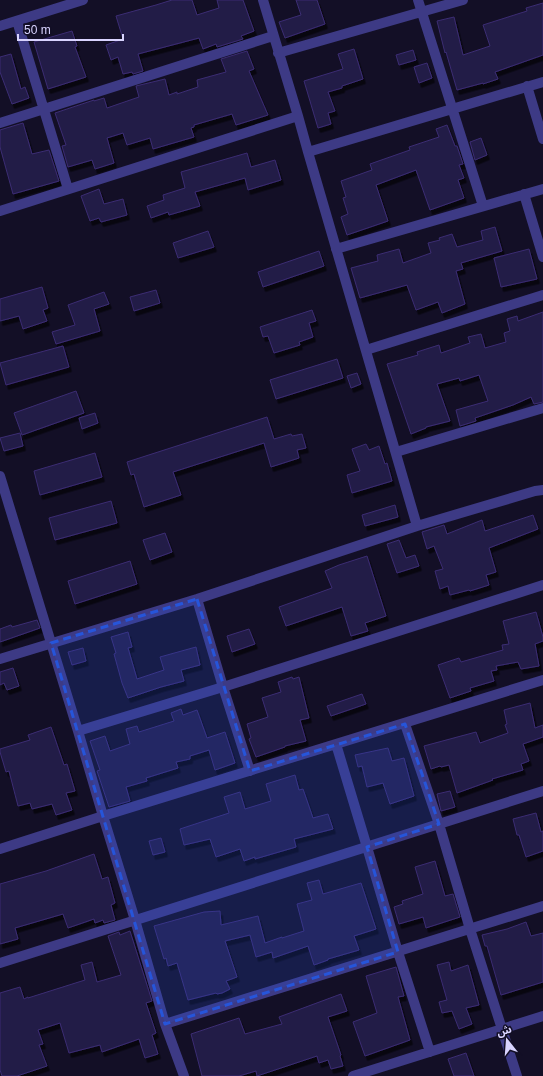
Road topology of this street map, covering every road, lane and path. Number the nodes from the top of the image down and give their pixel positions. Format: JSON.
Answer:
{"nodes":[{"id":1,"x":83,"y":0,"type":"edge"},
{"id":2,"x":263,"y":0,"type":"edge"},
{"id":3,"x":418,"y":0,"type":"edge"},
{"id":4,"x":463,"y":0,"type":"edge"},
{"id":5,"x":59,"y":4,"type":"edge"},
{"id":6,"x":422,"y":12,"type":"junction"},
{"id":7,"x":17,"y":21,"type":"junction"},
{"id":8,"x":0,"y":26,"type":"edge"},
{"id":9,"x":273,"y":36,"type":"junction"},
{"id":10,"x":278,"y":53,"type":"junction"},
{"id":11,"x":543,"y":82,"type":"edge"},
{"id":12,"x":527,"y":86,"type":"junction"},
{"id":13,"x":43,"y":109,"type":"junction"},
{"id":14,"x":453,"y":109,"type":"junction"},
{"id":15,"x":298,"y":116,"type":"junction"},
{"id":16,"x":0,"y":123,"type":"edge"},
{"id":17,"x":543,"y":139,"type":"edge"},
{"id":18,"x":308,"y":152,"type":"junction"},
{"id":19,"x":68,"y":189,"type":"junction"},
{"id":20,"x":543,"y":189,"type":"edge"},
{"id":21,"x":524,"y":194,"type":"junction"},
{"id":22,"x":483,"y":206,"type":"junction"},
{"id":23,"x":0,"y":210,"type":"edge"},
{"id":24,"x":336,"y":249,"type":"junction"},
{"id":25,"x":543,"y":257,"type":"edge"},
{"id":26,"x":543,"y":295,"type":"edge"},
{"id":27,"x":366,"y":350,"type":"junction"},
{"id":28,"x":543,"y":408,"type":"edge"},
{"id":29,"x":396,"y":452,"type":"junction"},
{"id":30,"x":0,"y":476,"type":"edge"},
{"id":31,"x":543,"y":490,"type":"edge"},
{"id":32,"x":417,"y":526,"type":"junction"},
{"id":33,"x":543,"y":584,"type":"edge"},
{"id":34,"x":197,"y":599,"type":"junction"},
{"id":35,"x":51,"y":643,"type":"junction"},
{"id":36,"x":0,"y":659,"type":"edge"},
{"id":37,"x":543,"y":680,"type":"edge"},
{"id":38,"x":223,"y":687,"type":"junction"},
{"id":39,"x":405,"y":724,"type":"junction"},
{"id":40,"x":78,"y":731,"type":"junction"},
{"id":41,"x":336,"y":744,"type":"junction"},
{"id":42,"x":250,"y":771,"type":"junction"},
{"id":43,"x":543,"y":792,"type":"edge"},
{"id":44,"x":103,"y":816,"type":"junction"},
{"id":45,"x":439,"y":824,"type":"junction"},
{"id":46,"x":367,"y":847,"type":"junction"},
{"id":47,"x":0,"y":849,"type":"edge"},
{"id":48,"x":543,"y":906,"type":"edge"},
{"id":49,"x":135,"y":920,"type":"junction"},
{"id":50,"x":470,"y":929,"type":"junction"},
{"id":51,"x":398,"y":952,"type":"junction"},
{"id":52,"x":0,"y":963,"type":"edge"},
{"id":53,"x":543,"y":1016,"type":"edge"},
{"id":54,"x":166,"y":1024,"type":"junction"},
{"id":55,"x":503,"y":1029,"type":"junction"},
{"id":56,"x":430,"y":1052,"type":"junction"},
{"id":57,"x":183,"y":1076,"type":"edge"},
{"id":58,"x":353,"y":1076,"type":"edge"},
{"id":59,"x":517,"y":1076,"type":"edge"}],
"edges":[{"from":1,"to":5,"type":"street"},
{"from":2,"to":9,"type":"street"},
{"from":3,"to":6,"type":"street"},
{"from":4,"to":6,"type":"street"},
{"from":5,"to":7,"type":"street"},
{"from":6,"to":10,"type":"street"},
{"from":6,"to":14,"type":"street"},
{"from":7,"to":8,"type":"street"},
{"from":7,"to":13,"type":"street"},
{"from":9,"to":10,"type":"street"},
{"from":9,"to":13,"type":"street"},
{"from":10,"to":15,"type":"street"},
{"from":11,"to":12,"type":"street"},
{"from":12,"to":14,"type":"street"},
{"from":12,"to":17,"type":"street"},
{"from":13,"to":16,"type":"street"},
{"from":13,"to":19,"type":"street"},
{"from":14,"to":18,"type":"street"},
{"from":14,"to":22,"type":"street"},
{"from":15,"to":18,"type":"street"},
{"from":15,"to":19,"type":"street"},
{"from":18,"to":24,"type":"street"},
{"from":19,"to":23,"type":"street"},
{"from":20,"to":21,"type":"street"},
{"from":21,"to":22,"type":"street"},
{"from":21,"to":25,"type":"street"},
{"from":22,"to":24,"type":"street"},
{"from":24,"to":27,"type":"street"},
{"from":26,"to":27,"type":"street"},
{"from":27,"to":29,"type":"street"},
{"from":28,"to":29,"type":"street"},
{"from":29,"to":32,"type":"street"},
{"from":30,"to":35,"type":"street"},
{"from":31,"to":32,"type":"street"},
{"from":32,"to":34,"type":"street"},
{"from":33,"to":38,"type":"street"},
{"from":34,"to":35,"type":"street"},
{"from":34,"to":38,"type":"street"},
{"from":35,"to":36,"type":"street"},
{"from":35,"to":40,"type":"street"},
{"from":37,"to":39,"type":"street"},
{"from":38,"to":40,"type":"street"},
{"from":38,"to":42,"type":"street"},
{"from":39,"to":41,"type":"street"},
{"from":39,"to":45,"type":"street"},
{"from":40,"to":44,"type":"street"},
{"from":41,"to":42,"type":"street"},
{"from":41,"to":46,"type":"street"},
{"from":42,"to":44,"type":"street"},
{"from":43,"to":45,"type":"street"},
{"from":44,"to":47,"type":"street"},
{"from":44,"to":49,"type":"street"},
{"from":45,"to":46,"type":"street"},
{"from":45,"to":50,"type":"street"},
{"from":46,"to":49,"type":"street"},
{"from":46,"to":51,"type":"street"},
{"from":48,"to":50,"type":"street"},
{"from":49,"to":52,"type":"street"},
{"from":49,"to":54,"type":"street"},
{"from":50,"to":51,"type":"street"},
{"from":50,"to":55,"type":"street"},
{"from":51,"to":54,"type":"street"},
{"from":51,"to":56,"type":"street"},
{"from":53,"to":55,"type":"street"},
{"from":54,"to":57,"type":"street"},
{"from":55,"to":56,"type":"street"},
{"from":55,"to":59,"type":"street"},
{"from":56,"to":58,"type":"street"}]}
